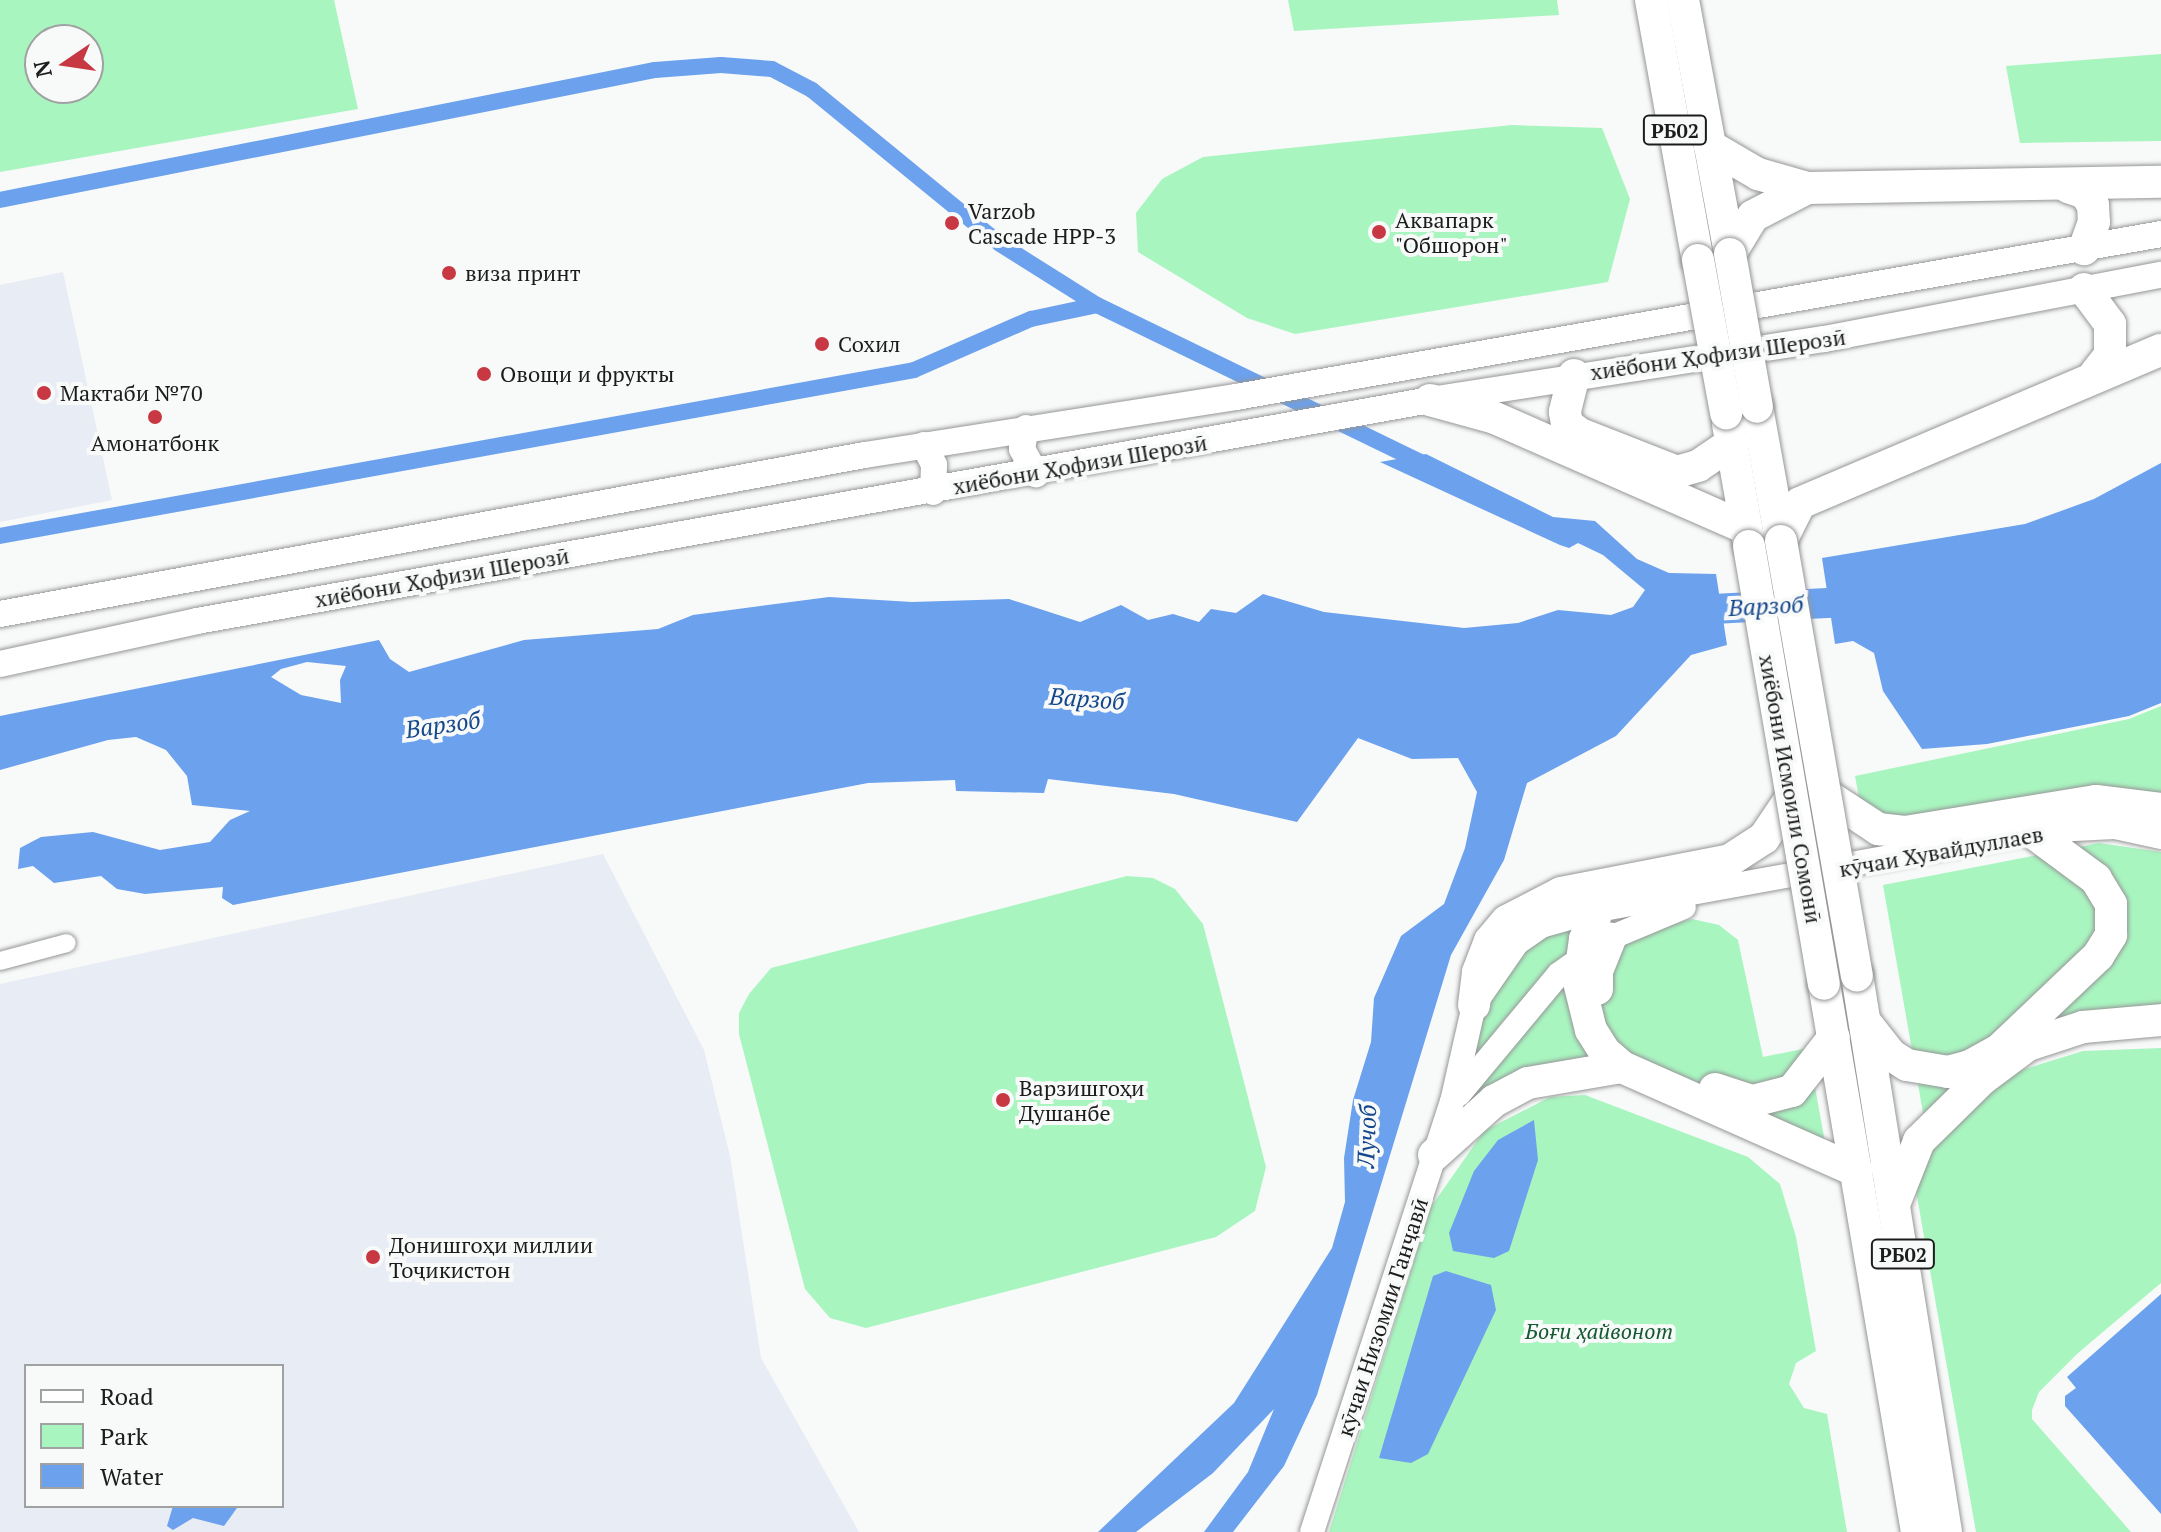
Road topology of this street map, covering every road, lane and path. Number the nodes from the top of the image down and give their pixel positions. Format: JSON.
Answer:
{"nodes":[{"id":1,"x":1651,"y":0,"type":"edge"},
{"id":2,"x":1683,"y":0,"type":"edge"},
{"id":3,"x":1710,"y":146,"type":"junction"},
{"id":4,"x":2161,"y":182,"type":"edge"},
{"id":5,"x":2068,"y":187,"type":"junction"},
{"id":6,"x":1807,"y":188,"type":"junction"},
{"id":7,"x":2161,"y":234,"type":"edge"},
{"id":8,"x":2084,"y":249,"type":"junction"},
{"id":9,"x":1730,"y":254,"type":"junction"},
{"id":10,"x":2161,"y":275,"type":"edge"},
{"id":11,"x":2084,"y":289,"type":"junction"},
{"id":12,"x":2161,"y":350,"type":"edge"},
{"id":13,"x":2095,"y":374,"type":"junction"},
{"id":14,"x":1574,"y":375,"type":"junction"},
{"id":15,"x":1430,"y":400,"type":"junction"},
{"id":16,"x":1738,"y":421,"type":"junction"},
{"id":17,"x":1026,"y":428,"type":"junction"},
{"id":18,"x":924,"y":445,"type":"junction"},
{"id":19,"x":1036,"y":474,"type":"junction"},
{"id":20,"x":1770,"y":477,"type":"junction"},
{"id":21,"x":933,"y":492,"type":"junction"},
{"id":22,"x":1800,"y":503,"type":"junction"},
{"id":23,"x":1748,"y":537,"type":"junction"},
{"id":24,"x":1781,"y":541,"type":"junction"},
{"id":25,"x":0,"y":614,"type":"edge"},
{"id":26,"x":0,"y":664,"type":"edge"},
{"id":27,"x":1825,"y":794,"type":"junction"},
{"id":28,"x":1791,"y":798,"type":"junction"},
{"id":29,"x":2161,"y":809,"type":"edge"},
{"id":30,"x":2031,"y":831,"type":"junction"},
{"id":31,"x":2161,"y":837,"type":"edge"},
{"id":32,"x":1604,"y":924,"type":"junction"},
{"id":33,"x":67,"y":943,"type":"dead end"},
{"id":34,"x":1580,"y":958,"type":"junction"},
{"id":35,"x":0,"y":961,"type":"edge"},
{"id":36,"x":1474,"y":1005,"type":"junction"},
{"id":37,"x":2161,"y":1020,"type":"edge"},
{"id":38,"x":1864,"y":1021,"type":"junction"},
{"id":39,"x":1834,"y":1037,"type":"junction"},
{"id":40,"x":1622,"y":1067,"type":"junction"},
{"id":41,"x":1452,"y":1102,"type":"junction"},
{"id":42,"x":1434,"y":1155,"type":"junction"},
{"id":43,"x":1857,"y":1171,"type":"junction"},
{"id":44,"x":1895,"y":1202,"type":"junction"},
{"id":45,"x":1312,"y":1532,"type":"edge"},
{"id":46,"x":1917,"y":1532,"type":"edge"},
{"id":47,"x":1946,"y":1532,"type":"edge"}],
"edges":[{"from":1,"to":16,"type":"highway","name":"хиёбони Исмоили Сомонӣ","number":"РБ02","bridge":true},
{"from":2,"to":3,"type":"highway","name":"хиёбони Исмоили Сомонӣ","number":"РБ02"},
{"from":3,"to":6,"type":"highway"},
{"from":3,"to":9,"type":"highway","name":"хиёбони Исмоили Сомонӣ","number":"РБ02"},
{"from":4,"to":5,"type":"highway"},
{"from":5,"to":6,"type":"highway"},
{"from":5,"to":8,"type":"highway"},
{"from":6,"to":9,"type":"highway"},
{"from":7,"to":8,"type":"main road","name":"хиёбони Ҳофизи Шерозӣ"},
{"from":8,"to":17,"type":"main road","name":"хиёбони Ҳофизи Шерозӣ"},
{"from":9,"to":16,"type":"highway","name":"хиёбони Исмоили Сомонӣ","number":"РБ02","bridge":true},
{"from":10,"to":11,"type":"main road","name":"хиёбони Ҳофизи Шерозӣ"},
{"from":11,"to":13,"type":"highway"},
{"from":11,"to":14,"type":"main road","name":"хиёбони Ҳофизи Шерозӣ"},
{"from":12,"to":13,"type":"highway"},
{"from":13,"to":22,"type":"highway"},
{"from":14,"to":15,"type":"main road","name":"хиёбони Ҳофизи Шерозӣ"},
{"from":14,"to":16,"type":"highway"},
{"from":15,"to":19,"type":"main road","name":"хиёбони Ҳофизи Шерозӣ"},
{"from":15,"to":23,"type":"highway"},
{"from":16,"to":20,"type":"highway","name":"хиёбони Исмоили Сомонӣ","number":"РБ02"},
{"from":16,"to":23,"type":"highway","name":"хиёбони Исмоили Сомонӣ","number":"РБ02"},
{"from":17,"to":18,"type":"main road","name":"хиёбони Ҳофизи Шерозӣ"},
{"from":17,"to":19,"type":"main road"},
{"from":18,"to":21,"type":"main road"},
{"from":18,"to":25,"type":"main road","name":"хиёбони Ҳофизи Шерозӣ"},
{"from":19,"to":21,"type":"main road","name":"хиёбони Ҳофизи Шерозӣ"},
{"from":20,"to":22,"type":"highway"},
{"from":20,"to":24,"type":"highway","name":"хиёбони Исмоили Сомонӣ","number":"РБ02"},
{"from":21,"to":26,"type":"main road","name":"хиёбони Ҳофизи Шерозӣ"},
{"from":22,"to":24,"type":"highway"},
{"from":23,"to":28,"type":"highway","name":"хиёбони Исмоили Сомонӣ","number":"РБ02","bridge":true},
{"from":24,"to":27,"type":"highway","name":"хиёбони Исмоили Сомонӣ","number":"РБ02","bridge":true},
{"from":27,"to":29,"type":"highway"},
{"from":27,"to":38,"type":"highway","name":"хиёбони Исмоили Сомонӣ","number":"РБ02","bridge":true},
{"from":28,"to":36,"type":"highway"},
{"from":28,"to":39,"type":"highway","name":"хиёбони Исмоили Сомонӣ","number":"РБ02","bridge":true},
{"from":30,"to":31,"type":"street","name":"кӯчаи Хувайдуллаев"},
{"from":30,"to":32,"type":"street","name":"кӯчаи Хувайдуллаев"},
{"from":30,"to":38,"type":"highway"},
{"from":32,"to":34,"type":"highway"},
{"from":32,"to":36,"type":"street","name":"кӯчаи Хувайдуллаев"},
{"from":32,"to":39,"type":"highway"},
{"from":33,"to":35,"type":"street"},
{"from":34,"to":40,"type":"highway"},
{"from":34,"to":41,"type":"street"},
{"from":36,"to":41,"type":"street","name":"кӯчаи Хувайдуллаев"},
{"from":37,"to":44,"type":"highway"},
{"from":38,"to":44,"type":"highway","name":"хиёбони Исмоили Сомонӣ","number":"РБ02"},
{"from":39,"to":43,"type":"highway","name":"хиёбони Исмоили Сомонӣ","number":"РБ02"},
{"from":40,"to":42,"type":"highway"},
{"from":40,"to":43,"type":"highway"},
{"from":41,"to":42,"type":"street","name":"кӯчаи Низомии Ганҷавӣ"},
{"from":42,"to":45,"type":"street","name":"кӯчаи Низомии Ганҷавӣ"},
{"from":43,"to":46,"type":"highway","name":"хиёбони Исмоили Сомонӣ","number":"РБ02"},
{"from":44,"to":47,"type":"highway","name":"хиёбони Исмоили Сомонӣ","number":"РБ02"}]}
